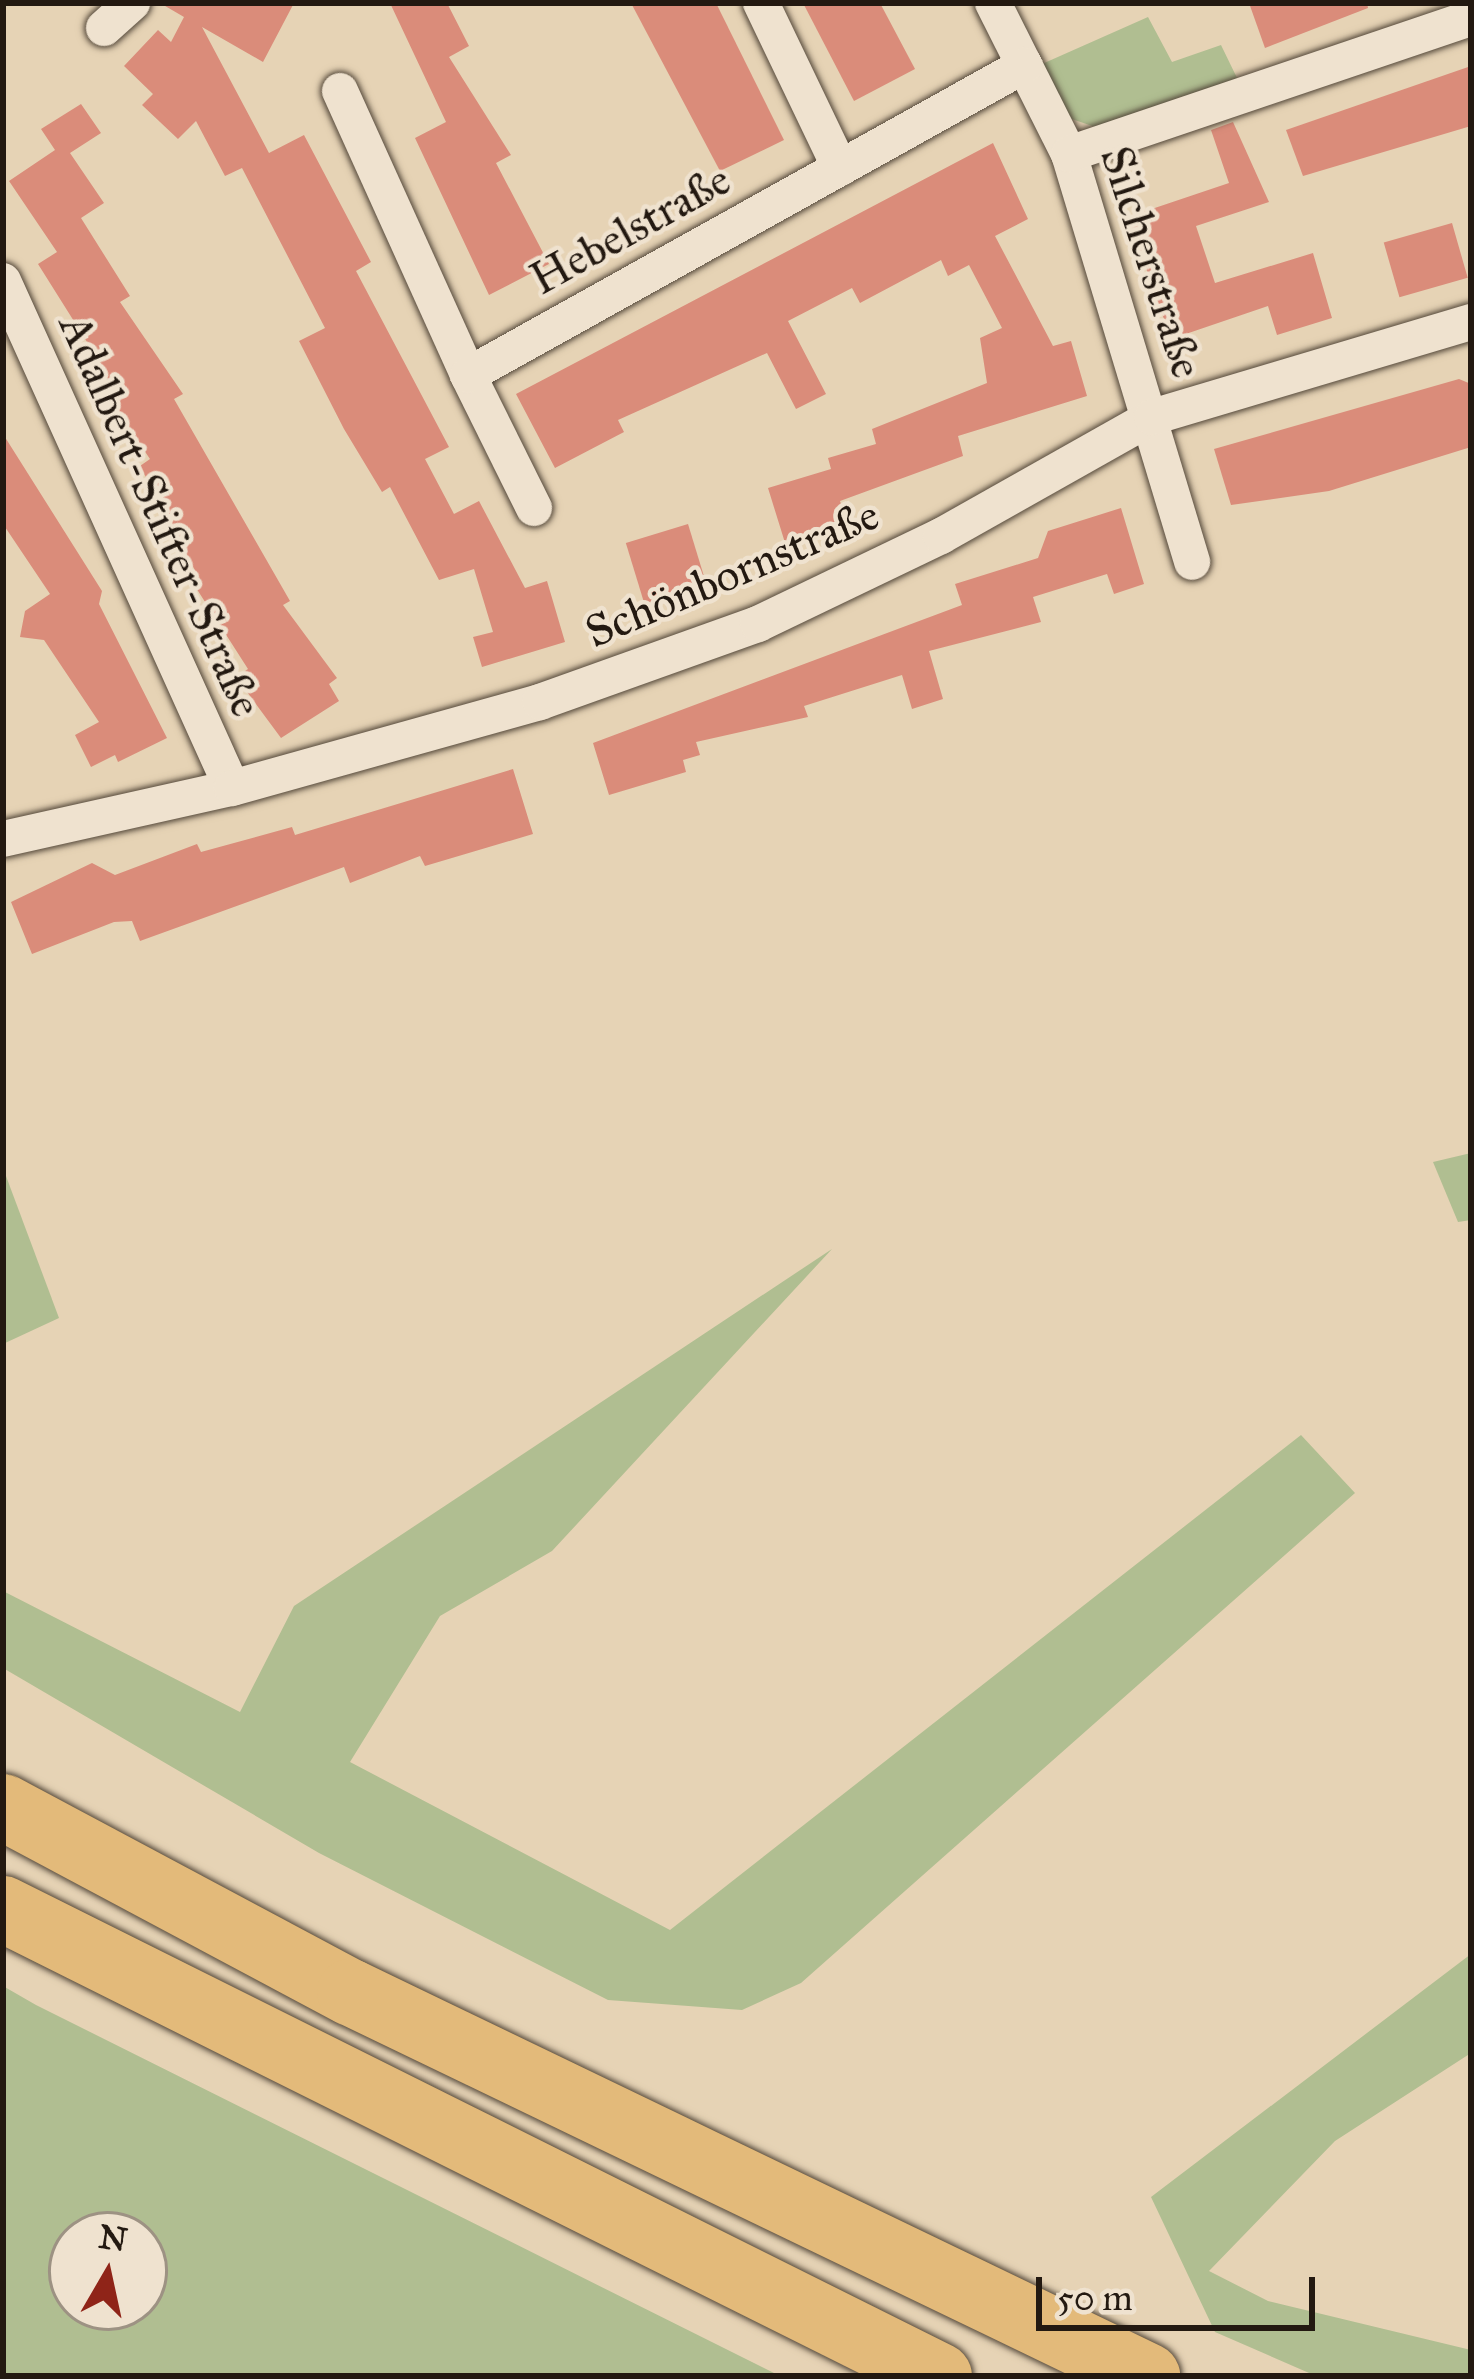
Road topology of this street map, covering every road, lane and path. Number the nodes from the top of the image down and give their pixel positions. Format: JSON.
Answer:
{"nodes":[{"id":1,"x":132,"y":3,"type":"edge"},
{"id":2,"x":761,"y":3,"type":"edge"},
{"id":3,"x":993,"y":3,"type":"edge"},
{"id":4,"x":1471,"y":18,"type":"edge"},
{"id":5,"x":104,"y":28,"type":"dead end"},
{"id":6,"x":1024,"y":65,"type":"junction"},
{"id":7,"x":340,"y":91,"type":"dead end"},
{"id":8,"x":1069,"y":154,"type":"junction"},
{"id":9,"x":839,"y":168,"type":"junction"},
{"id":10,"x":3,"y":281,"type":"edge"},
{"id":11,"x":1471,"y":322,"type":"edge"},
{"id":12,"x":468,"y":375,"type":"junction"},
{"id":13,"x":1152,"y":417,"type":"junction"},
{"id":14,"x":534,"y":508,"type":"dead end"},
{"id":15,"x":1192,"y":562,"type":"dead end"},
{"id":16,"x":232,"y":788,"type":"junction"},
{"id":17,"x":3,"y":839,"type":"edge"},
{"id":18,"x":3,"y":1807,"type":"edge"},
{"id":19,"x":3,"y":1909,"type":"edge"},
{"id":20,"x":939,"y":2376,"type":"edge"},
{"id":21,"x":1147,"y":2376,"type":"edge"}],
"edges":[{"from":1,"to":5,"type":"street"},
{"from":2,"to":9,"type":"street"},
{"from":3,"to":6,"type":"street","name":"Silcherstraße"},
{"from":4,"to":8,"type":"street"},
{"from":6,"to":8,"type":"street","name":"Silcherstraße"},
{"from":6,"to":9,"type":"street","name":"Hebelstraße"},
{"from":7,"to":12,"type":"street"},
{"from":8,"to":13,"type":"street","name":"Silcherstraße"},
{"from":9,"to":12,"type":"street","name":"Hebelstraße"},
{"from":10,"to":16,"type":"street","name":"Adalbert-Stifter-Straße"},
{"from":11,"to":13,"type":"street","name":"Schönbornstraße"},
{"from":12,"to":14,"type":"street"},
{"from":13,"to":15,"type":"street","name":"Silcherstraße"},
{"from":13,"to":16,"type":"street","name":"Schönbornstraße"},
{"from":16,"to":17,"type":"street","name":"Schönbornstraße"},
{"from":18,"to":21,"type":"highway"},
{"from":19,"to":20,"type":"highway"}]}
